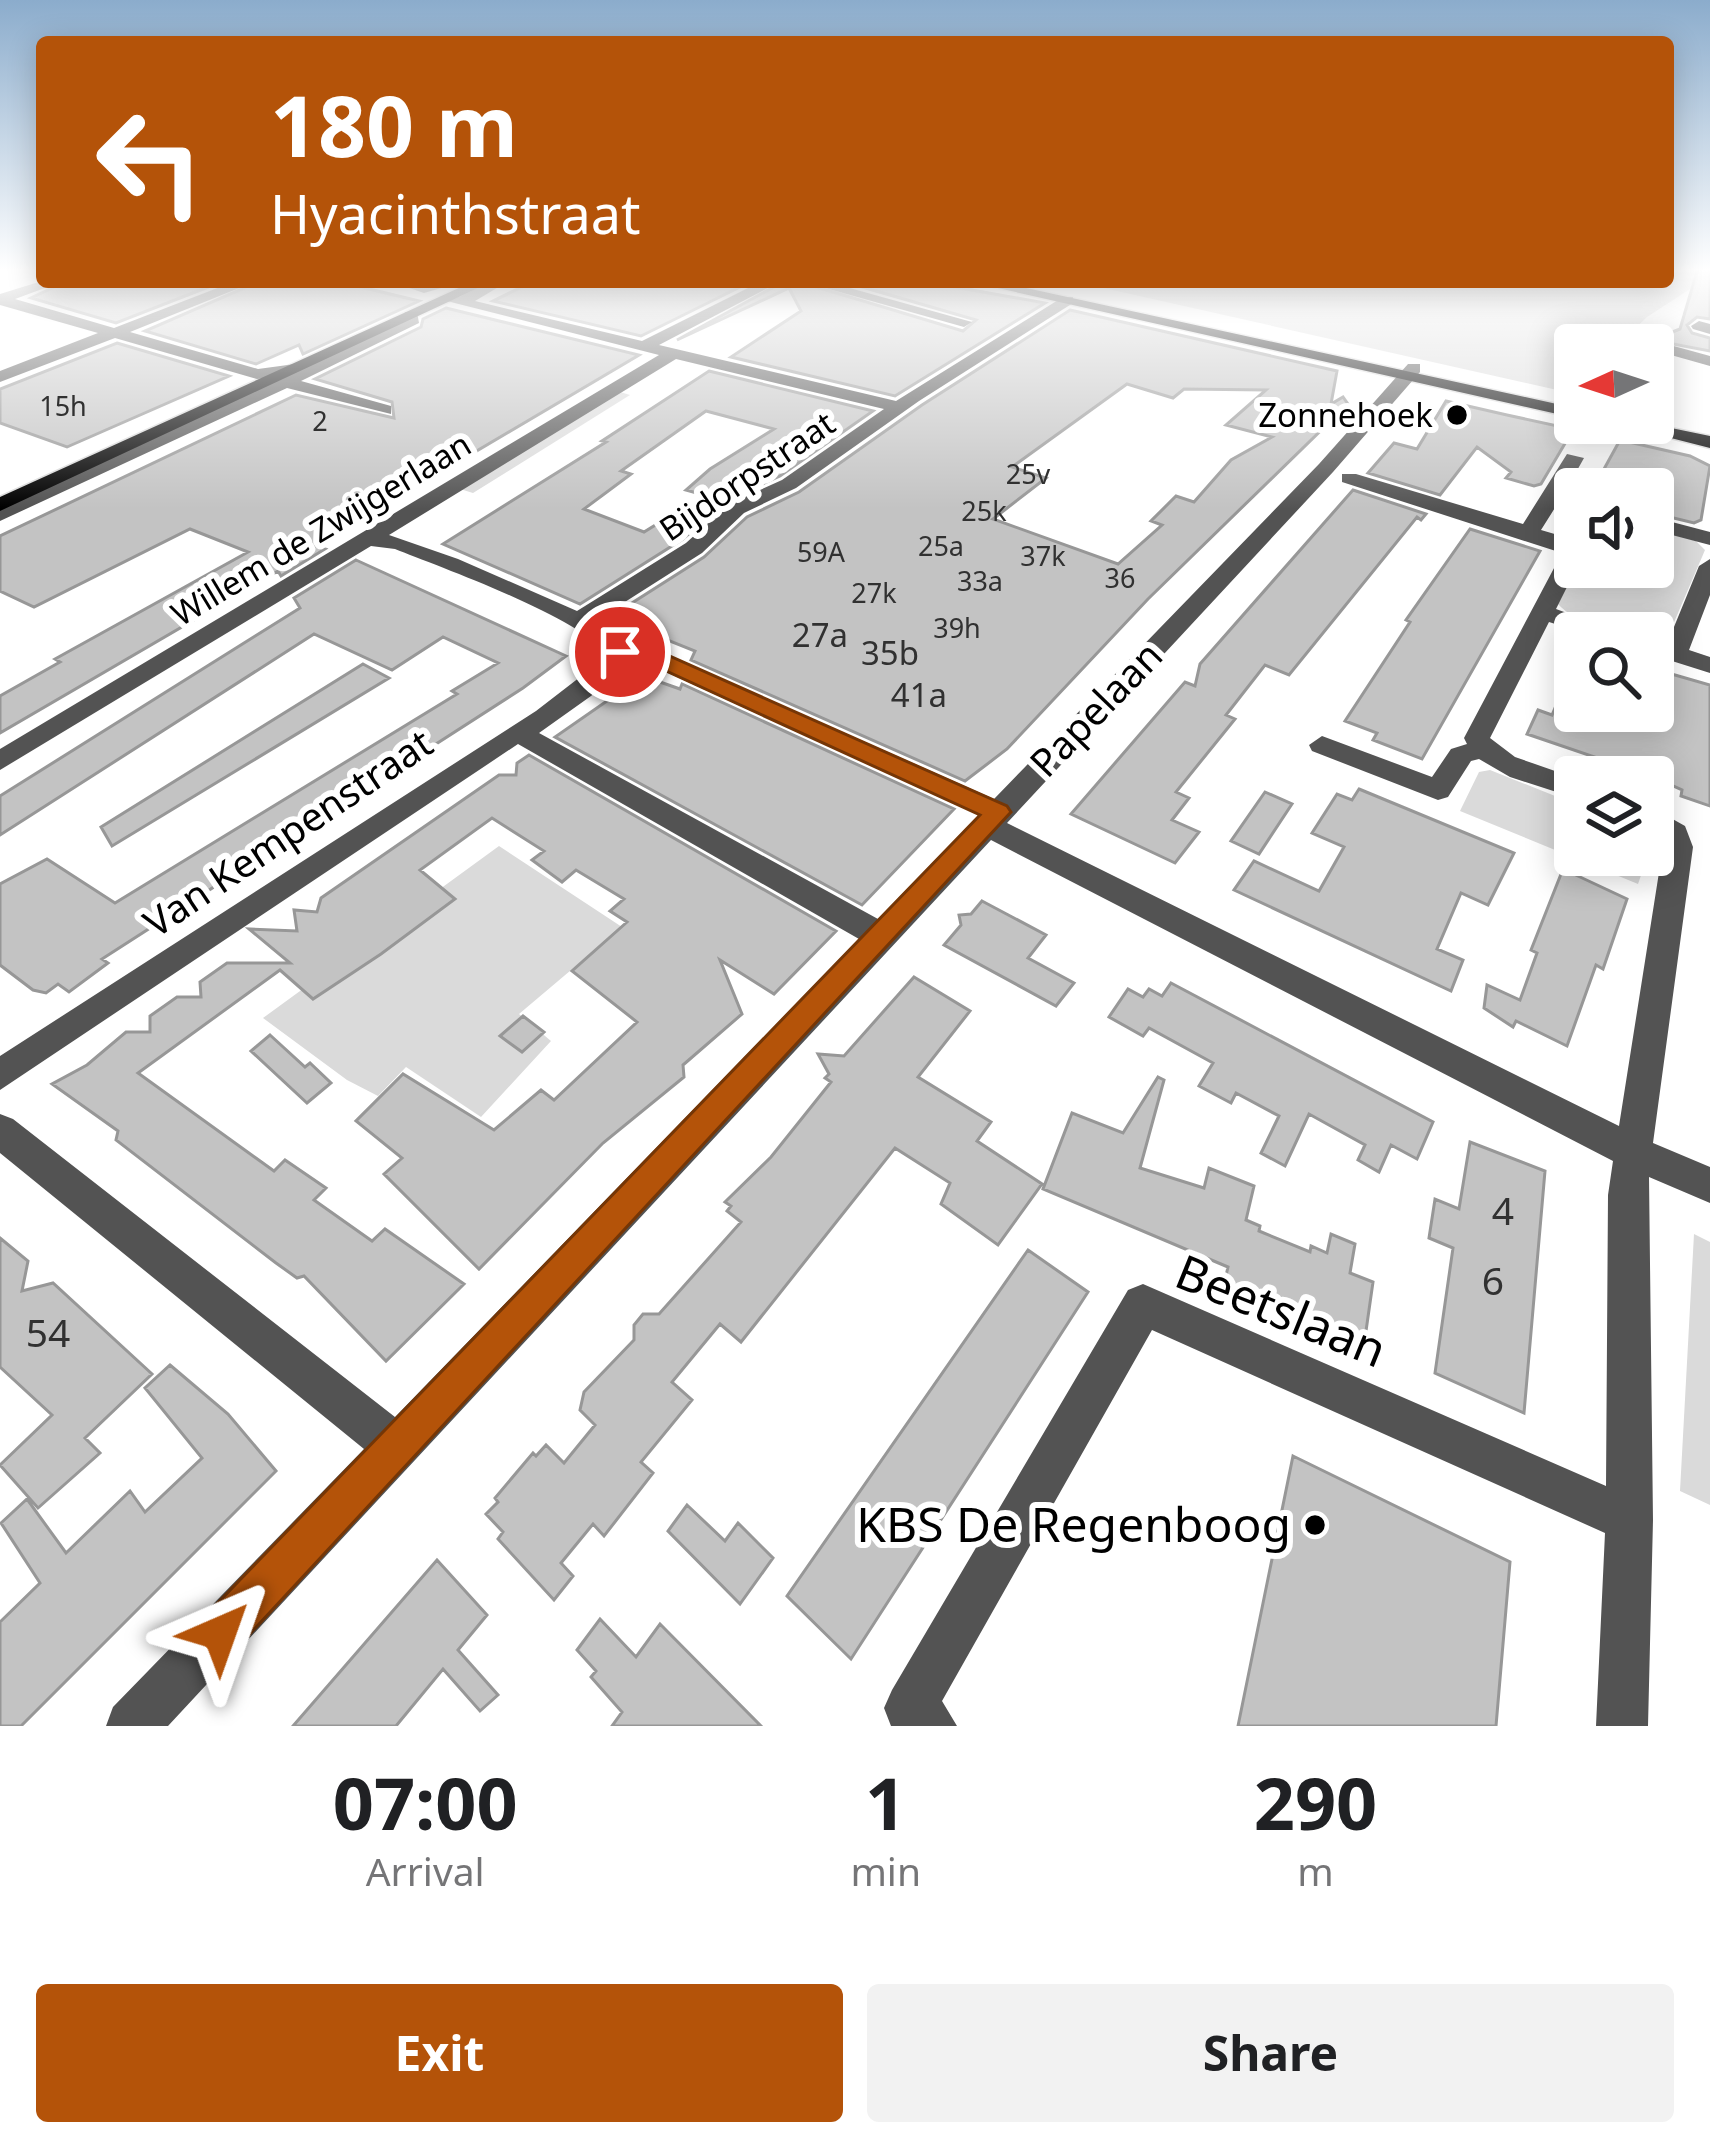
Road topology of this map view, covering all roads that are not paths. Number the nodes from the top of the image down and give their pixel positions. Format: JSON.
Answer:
{"nodes":[{"id":1,"x":74,"y":349,"type":"edge"},
{"id":2,"x":169,"y":349,"type":"edge"},
{"id":3,"x":343,"y":349,"type":"edge"},
{"id":4,"x":660,"y":349,"type":"edge"},
{"id":5,"x":992,"y":349,"type":"edge"},
{"id":6,"x":1299,"y":349,"type":"edge"},
{"id":7,"x":1674,"y":351,"type":"edge"},
{"id":8,"x":0,"y":353,"type":"edge"},
{"id":9,"x":686,"y":355,"type":"junction"},
{"id":10,"x":1710,"y":362,"type":"edge"},
{"id":11,"x":30,"y":365,"type":"junction"},
{"id":12,"x":1411,"y":372,"type":"junction"},
{"id":13,"x":257,"y":374,"type":"junction"},
{"id":14,"x":290,"y":375,"type":"junction"},
{"id":15,"x":0,"y":377,"type":"edge"},
{"id":16,"x":1554,"y":404,"type":"edge"},
{"id":17,"x":900,"y":407,"type":"junction"},
{"id":18,"x":385,"y":410,"type":"dead end"},
{"id":19,"x":1674,"y":428,"type":"edge"},
{"id":20,"x":1674,"y":432,"type":"edge"},
{"id":21,"x":1710,"y":438,"type":"edge"},
{"id":22,"x":1574,"y":458,"type":"dead end"},
{"id":23,"x":1572,"y":468,"type":"edge"},
{"id":24,"x":1348,"y":478,"type":"dead end"},
{"id":25,"x":0,"y":495,"type":"edge"},
{"id":26,"x":0,"y":505,"type":"edge"},
{"id":27,"x":1554,"y":507,"type":"edge"},
{"id":28,"x":0,"y":515,"type":"edge"},
{"id":29,"x":1674,"y":529,"type":"edge"},
{"id":30,"x":1530,"y":530,"type":"junction"},
{"id":31,"x":370,"y":539,"type":"junction"},
{"id":32,"x":1710,"y":539,"type":"edge"},
{"id":33,"x":400,"y":543,"type":"junction"},
{"id":34,"x":1710,"y":566,"type":"edge"},
{"id":35,"x":1544,"y":613,"type":"junction"},
{"id":36,"x":1554,"y":616,"type":"edge"},
{"id":37,"x":578,"y":621,"type":"junction"},
{"id":38,"x":1674,"y":633,"type":"edge"},
{"id":39,"x":1674,"y":654,"type":"edge"},
{"id":40,"x":618,"y":658,"type":"junction"},
{"id":41,"x":1710,"y":665,"type":"edge"},
{"id":42,"x":521,"y":734,"type":"junction"},
{"id":43,"x":1322,"y":745,"type":"dead end"},
{"id":44,"x":1481,"y":749,"type":"junction"},
{"id":45,"x":0,"y":761,"type":"edge"},
{"id":46,"x":1554,"y":779,"type":"edge"},
{"id":47,"x":991,"y":818,"type":"junction"},
{"id":48,"x":1674,"y":832,"type":"edge"},
{"id":49,"x":1674,"y":873,"type":"edge"},
{"id":50,"x":1674,"y":876,"type":"edge"},
{"id":51,"x":881,"y":936,"type":"junction"},
{"id":52,"x":6,"y":1062,"type":"edge"},
{"id":53,"x":0,"y":1131,"type":"edge"},
{"id":54,"x":1631,"y":1151,"type":"junction"},
{"id":55,"x":1710,"y":1185,"type":"edge"},
{"id":56,"x":396,"y":1446,"type":"junction"},
{"id":57,"x":1629,"y":1520,"type":"junction"},
{"id":58,"x":132,"y":1726,"type":"edge"},
{"id":59,"x":931,"y":1726,"type":"edge"},
{"id":60,"x":1622,"y":1726,"type":"edge"}],
"edges":[{"from":1,"to":11,"type":"street"},
{"from":2,"to":13,"type":"street"},
{"from":3,"to":14,"type":"main road"},
{"from":4,"to":9,"type":"street"},
{"from":5,"to":17,"type":"street","name":"Bijdorpstraat"},
{"from":6,"to":12,"type":"main road"},
{"from":7,"to":10,"type":"street"},
{"from":8,"to":11,"type":"street"},
{"from":9,"to":17,"type":"street"},
{"from":9,"to":31,"type":"street","name":"Willem de Zwijgerlaan"},
{"from":9,"to":33,"type":"street","name":"Willem de Zwijgerlaan"},
{"from":11,"to":15,"type":"street"},
{"from":12,"to":16,"type":"main road"},
{"from":12,"to":47,"type":"street","name":"Papelaan"},
{"from":13,"to":14,"type":"street"},
{"from":13,"to":25,"type":"street"},
{"from":14,"to":18,"type":"street"},
{"from":14,"to":26,"type":"main road"},
{"from":14,"to":28,"type":"street"},
{"from":17,"to":37,"type":"street","name":"Bijdorpstraat"},
{"from":19,"to":21,"type":"main road"},
{"from":20,"to":21,"type":"main road"},
{"from":22,"to":23,"type":"street"},
{"from":24,"to":30,"type":"street"},
{"from":27,"to":30,"type":"street"},
{"from":29,"to":32,"type":"street"},
{"from":30,"to":35,"type":"street"},
{"from":31,"to":33,"type":"street"},
{"from":31,"to":45,"type":"street","name":"Willem de Zwijgerlaan"},
{"from":33,"to":37,"type":"street"},
{"from":34,"to":38,"type":"street"},
{"from":35,"to":36,"type":"street"},
{"from":35,"to":44,"type":"street"},
{"from":37,"to":40,"type":"street"},
{"from":39,"to":41,"type":"street"},
{"from":40,"to":42,"type":"street","name":"Van Kempenstraat"},
{"from":40,"to":47,"type":"street"},
{"from":42,"to":51,"type":"street"},
{"from":42,"to":52,"type":"street","name":"Van Kempenstraat"},
{"from":43,"to":44,"type":"street"},
{"from":44,"to":46,"type":"street"},
{"from":47,"to":51,"type":"street","name":"Papelaan"},
{"from":47,"to":54,"type":"street"},
{"from":48,"to":49,"type":"street"},
{"from":50,"to":54,"type":"street"},
{"from":51,"to":56,"type":"street","name":"Papelaan"},
{"from":53,"to":56,"type":"street"},
{"from":54,"to":55,"type":"street"},
{"from":54,"to":57,"type":"street"},
{"from":56,"to":58,"type":"street","name":"Papelaan"},
{"from":57,"to":59,"type":"street","name":"Beetslaan"},
{"from":57,"to":60,"type":"street"}]}
